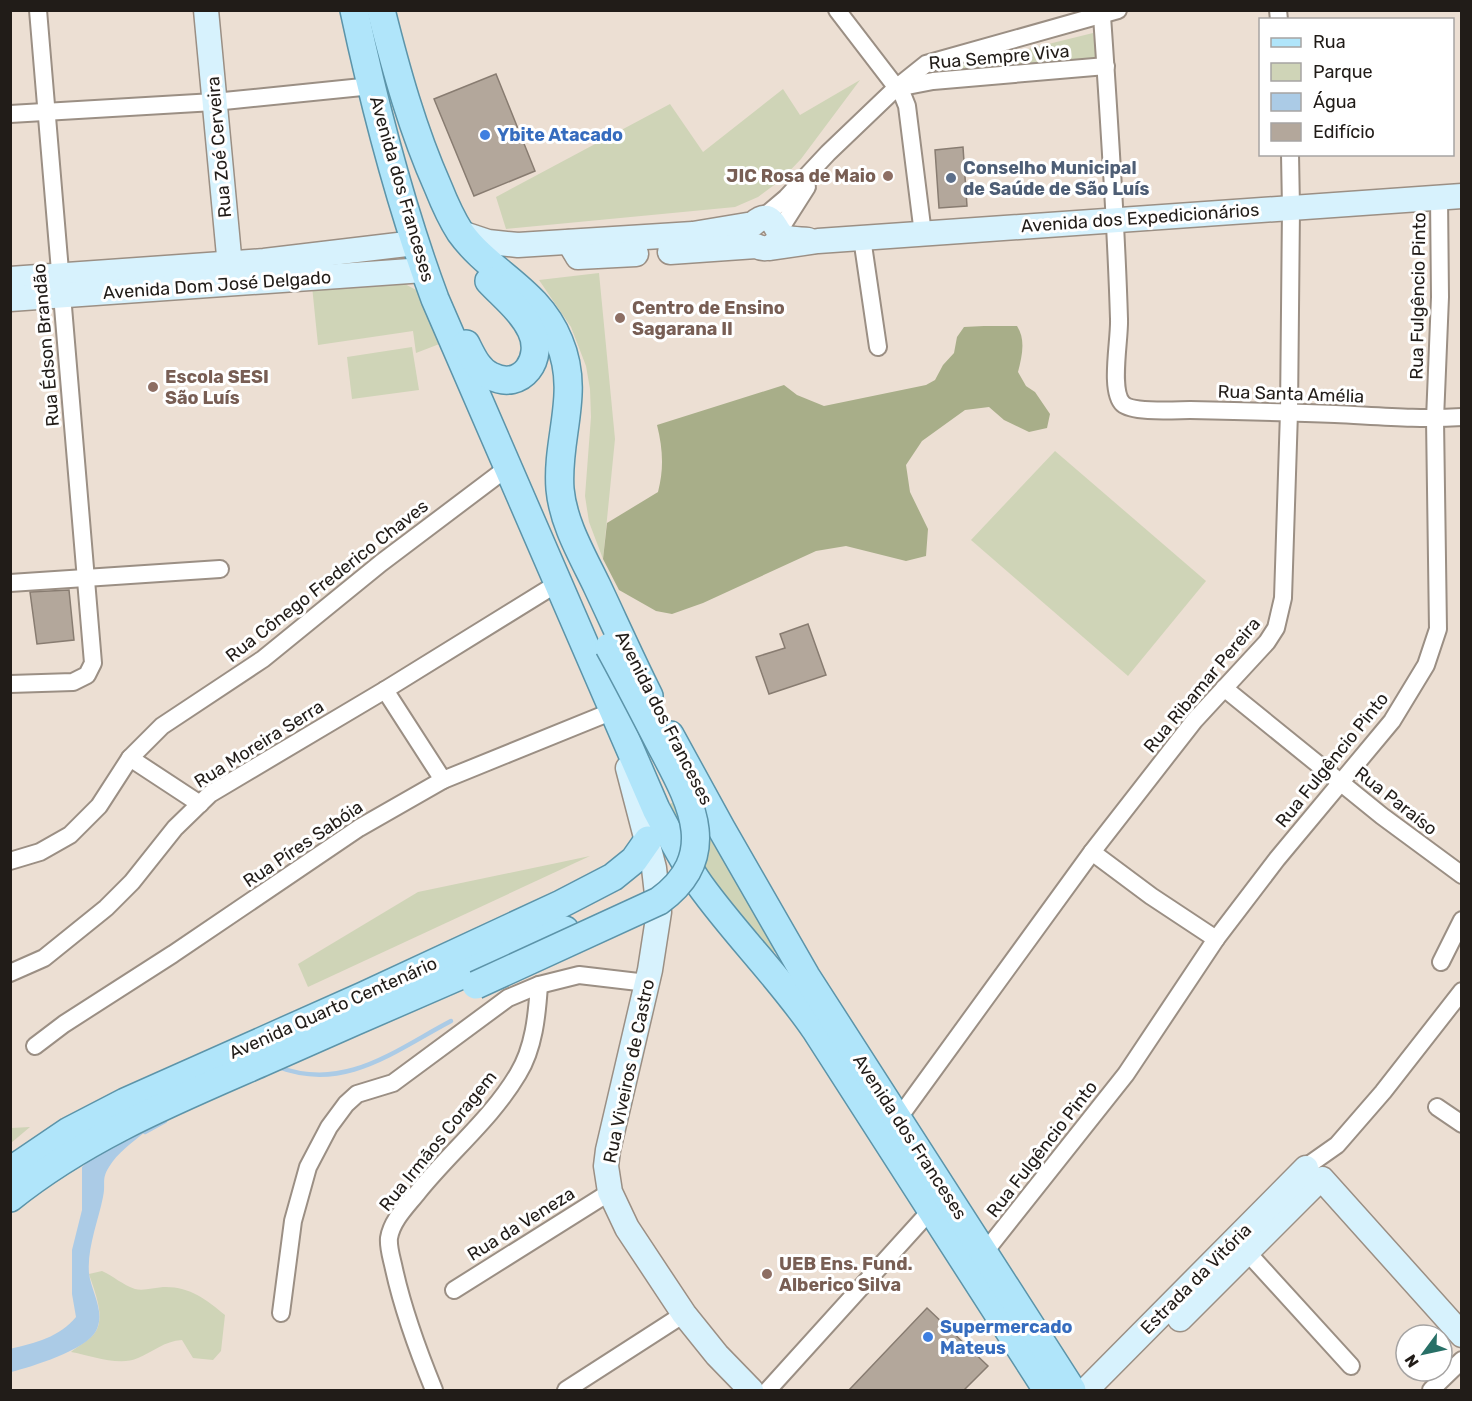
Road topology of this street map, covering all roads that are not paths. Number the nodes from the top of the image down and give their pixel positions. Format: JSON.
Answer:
{"nodes":[{"id":1,"x":38,"y":10,"type":"edge"},
{"id":2,"x":206,"y":10,"type":"edge"},
{"id":3,"x":354,"y":10,"type":"edge"},
{"id":4,"x":381,"y":10,"type":"edge"},
{"id":5,"x":837,"y":10,"type":"edge"},
{"id":6,"x":1118,"y":10,"type":"edge"},
{"id":7,"x":1102,"y":16,"type":"junction"},
{"id":8,"x":1106,"y":66,"type":"junction"},
{"id":9,"x":372,"y":86,"type":"junction"},
{"id":10,"x":896,"y":88,"type":"junction"},
{"id":11,"x":214,"y":102,"type":"junction"},
{"id":12,"x":46,"y":112,"type":"junction"},
{"id":13,"x":10,"y":114,"type":"edge"},
{"id":14,"x":1290,"y":156,"type":"edge"},
{"id":15,"x":397,"y":183,"type":"junction"},
{"id":16,"x":441,"y":194,"type":"junction"},
{"id":17,"x":1450,"y":197,"type":"edge"},
{"id":18,"x":1291,"y":208,"type":"junction"},
{"id":19,"x":1116,"y":220,"type":"junction"},
{"id":20,"x":461,"y":233,"type":"junction"},
{"id":21,"x":766,"y":234,"type":"junction"},
{"id":22,"x":923,"y":234,"type":"junction"},
{"id":23,"x":862,"y":238,"type":"junction"},
{"id":24,"x":415,"y":243,"type":"junction"},
{"id":25,"x":424,"y":270,"type":"junction"},
{"id":26,"x":231,"y":273,"type":"junction"},
{"id":27,"x":10,"y":279,"type":"edge"},
{"id":28,"x":61,"y":286,"type":"junction"},
{"id":29,"x":10,"y":299,"type":"edge"},
{"id":30,"x":878,"y":347,"type":"dead end"},
{"id":31,"x":568,"y":375,"type":"junction"},
{"id":32,"x":1289,"y":412,"type":"junction"},
{"id":33,"x":1461,"y":417,"type":"edge"},
{"id":34,"x":1435,"y":419,"type":"junction"},
{"id":35,"x":507,"y":468,"type":"junction"},
{"id":36,"x":220,"y":569,"type":"dead end"},
{"id":37,"x":85,"y":578,"type":"junction"},
{"id":38,"x":10,"y":583,"type":"edge"},
{"id":39,"x":558,"y":583,"type":"junction"},
{"id":40,"x":10,"y":684,"type":"edge"},
{"id":41,"x":1224,"y":688,"type":"junction"},
{"id":42,"x":385,"y":690,"type":"junction"},
{"id":43,"x":613,"y":711,"type":"junction"},
{"id":44,"x":130,"y":758,"type":"junction"},
{"id":45,"x":443,"y":780,"type":"junction"},
{"id":46,"x":1340,"y":782,"type":"junction"},
{"id":47,"x":200,"y":804,"type":"junction"},
{"id":48,"x":648,"y":840,"type":"junction"},
{"id":49,"x":1092,"y":852,"type":"junction"},
{"id":50,"x":10,"y":861,"type":"edge"},
{"id":51,"x":1461,"y":875,"type":"edge"},
{"id":52,"x":659,"y":912,"type":"junction"},
{"id":53,"x":1461,"y":920,"type":"edge"},
{"id":54,"x":1216,"y":939,"type":"junction"},
{"id":55,"x":1441,"y":962,"type":"dead end"},
{"id":56,"x":10,"y":973,"type":"edge"},
{"id":57,"x":647,"y":983,"type":"junction"},
{"id":58,"x":539,"y":986,"type":"junction"},
{"id":59,"x":1461,"y":991,"type":"edge"},
{"id":60,"x":366,"y":1005,"type":"junction"},
{"id":61,"x":35,"y":1046,"type":"dead end"},
{"id":62,"x":1437,"y":1107,"type":"dead end"},
{"id":63,"x":898,"y":1119,"type":"junction"},
{"id":64,"x":1461,"y":1124,"type":"edge"},
{"id":65,"x":10,"y":1171,"type":"edge"},
{"id":66,"x":1316,"y":1173,"type":"junction"},
{"id":67,"x":610,"y":1192,"type":"junction"},
{"id":68,"x":10,"y":1198,"type":"edge"},
{"id":69,"x":931,"y":1210,"type":"junction"},
{"id":70,"x":1247,"y":1252,"type":"junction"},
{"id":71,"x":984,"y":1253,"type":"junction"},
{"id":72,"x":454,"y":1290,"type":"dead end"},
{"id":73,"x":282,"y":1313,"type":"dead end"},
{"id":74,"x":684,"y":1314,"type":"junction"},
{"id":75,"x":1461,"y":1335,"type":"edge"},
{"id":76,"x":1461,"y":1360,"type":"edge"},
{"id":77,"x":1351,"y":1366,"type":"dead end"},
{"id":78,"x":434,"y":1390,"type":"edge"},
{"id":79,"x":566,"y":1390,"type":"edge"},
{"id":80,"x":751,"y":1390,"type":"edge"},
{"id":81,"x":768,"y":1390,"type":"edge"},
{"id":82,"x":1047,"y":1390,"type":"edge"},
{"id":83,"x":1072,"y":1390,"type":"edge"},
{"id":84,"x":1086,"y":1390,"type":"edge"},
{"id":85,"x":1109,"y":1390,"type":"edge"},
{"id":86,"x":1431,"y":1390,"type":"edge"}],
"edges":[{"from":1,"to":12,"type":"street","name":"Rua Édson Brandão"},
{"from":2,"to":11,"type":"street","name":"Rua Zoé Cerveira"},
{"from":3,"to":9,"type":"main road","name":"Avenida dos Franceses"},
{"from":4,"to":16,"type":"main road","name":"Avenida dos Franceses"},
{"from":5,"to":10,"type":"street"},
{"from":6,"to":7,"type":"street"},
{"from":7,"to":8,"type":"street"},
{"from":7,"to":10,"type":"street"},
{"from":8,"to":10,"type":"street","name":"Rua Sempre Viva"},
{"from":8,"to":19,"type":"street"},
{"from":9,"to":11,"type":"street"},
{"from":9,"to":15,"type":"main road","name":"Avenida dos Franceses"},
{"from":10,"to":21,"type":"street"},
{"from":10,"to":22,"type":"street"},
{"from":11,"to":12,"type":"street"},
{"from":11,"to":26,"type":"street","name":"Rua Zoé Cerveira"},
{"from":12,"to":13,"type":"street"},
{"from":12,"to":28,"type":"street","name":"Rua Édson Brandão"},
{"from":14,"to":18,"type":"street","name":"Rua Ribamar Pereira"},
{"from":15,"to":16,"type":"main road"},
{"from":15,"to":24,"type":"main road","name":"Avenida dos Franceses"},
{"from":16,"to":20,"type":"main road","name":"Avenida dos Franceses"},
{"from":17,"to":18,"type":"street","name":"Avenida dos Expedicionários"},
{"from":17,"to":34,"type":"street","name":"Rua Fulgêncio Pinto"},
{"from":18,"to":19,"type":"street","name":"Avenida dos Expedicionários"},
{"from":18,"to":32,"type":"street","name":"Rua Ribamar Pereira"},
{"from":19,"to":22,"type":"street","name":"Avenida dos Expedicionários"},
{"from":19,"to":32,"type":"street","name":"Rua Santa Amélia"},
{"from":20,"to":21,"type":"street","name":"Avenida dos Expedicionários"},
{"from":20,"to":31,"type":"main road","name":"Avenida dos Franceses"},
{"from":21,"to":23,"type":"street","name":"Avenida dos Expedicionários"},
{"from":22,"to":23,"type":"street","name":"Avenida dos Expedicionários"},
{"from":23,"to":30,"type":"street"},
{"from":24,"to":25,"type":"main road","name":"Avenida dos Franceses"},
{"from":24,"to":26,"type":"street","name":"Avenida Dom José Delgado"},
{"from":25,"to":26,"type":"street","name":"Avenida Dom José Delgado"},
{"from":25,"to":35,"type":"main road","name":"Avenida dos Franceses"},
{"from":26,"to":28,"type":"street","name":"Avenida Dom José Delgado"},
{"from":27,"to":28,"type":"street","name":"Avenida Dom José Delgado"},
{"from":28,"to":29,"type":"street","name":"Avenida Dom José Delgado"},
{"from":28,"to":37,"type":"street","name":"Rua Édson Brandão"},
{"from":31,"to":60,"type":"main road","bridge":true},
{"from":31,"to":63,"type":"main road","name":"Avenida dos Franceses"},
{"from":32,"to":34,"type":"street","name":"Rua Santa Amélia"},
{"from":32,"to":41,"type":"street","name":"Rua Ribamar Pereira"},
{"from":33,"to":34,"type":"street","name":"Rua Santa Amélia"},
{"from":34,"to":46,"type":"street","name":"Rua Fulgêncio Pinto"},
{"from":35,"to":39,"type":"main road","name":"Avenida dos Franceses"},
{"from":35,"to":44,"type":"street","name":"Rua Cônego Frederico Chaves"},
{"from":36,"to":37,"type":"street"},
{"from":37,"to":38,"type":"street"},
{"from":37,"to":40,"type":"street","name":"Rua Édson Brandão"},
{"from":39,"to":42,"type":"street","name":"Rua Moreira Serra"},
{"from":39,"to":43,"type":"main road","name":"Avenida dos Franceses"},
{"from":41,"to":46,"type":"street","name":"Rua Paraíso"},
{"from":41,"to":49,"type":"street","name":"Rua Ribamar Pereira"},
{"from":42,"to":45,"type":"street"},
{"from":42,"to":47,"type":"street","name":"Rua Moreira Serra"},
{"from":43,"to":45,"type":"street","name":"Rua Píres Sabóia"},
{"from":43,"to":48,"type":"street","name":"Rua Viveiros de Castro"},
{"from":43,"to":69,"type":"main road","name":"Avenida dos Franceses"},
{"from":44,"to":47,"type":"street"},
{"from":44,"to":50,"type":"street","name":"Rua Cônego Frederico Chaves"},
{"from":45,"to":61,"type":"street","name":"Rua Píres Sabóia"},
{"from":46,"to":51,"type":"street","name":"Rua Paraíso"},
{"from":46,"to":54,"type":"street","name":"Rua Fulgêncio Pinto"},
{"from":47,"to":56,"type":"street","name":"Rua Moreira Serra"},
{"from":48,"to":52,"type":"street","name":"Rua Viveiros de Castro"},
{"from":48,"to":60,"type":"main road","name":"Avenida Quarto Centenário"},
{"from":49,"to":54,"type":"street"},
{"from":49,"to":63,"type":"street","name":"Rua Ribamar Pereira"},
{"from":52,"to":57,"type":"street","name":"Rua Viveiros de Castro"},
{"from":52,"to":60,"type":"main road","name":"Avenida Quarto Centenário"},
{"from":53,"to":55,"type":"street"},
{"from":54,"to":71,"type":"street","name":"Rua Fulgêncio Pinto"},
{"from":57,"to":58,"type":"street"},
{"from":57,"to":67,"type":"street","name":"Rua Viveiros de Castro"},
{"from":58,"to":73,"type":"street"},
{"from":58,"to":78,"type":"street","name":"Rua Irmãos Coragem"},
{"from":59,"to":66,"type":"street","name":"Estrada da Vitória"},
{"from":60,"to":65,"type":"main road","name":"Avenida Quarto Centenário"},
{"from":60,"to":68,"type":"main road","name":"Avenida Quarto Centenário"},
{"from":62,"to":64,"type":"street"},
{"from":63,"to":71,"type":"main road","name":"Avenida dos Franceses"},
{"from":66,"to":70,"type":"street","name":"Estrada da Vitória"},
{"from":66,"to":75,"type":"street"},
{"from":66,"to":84,"type":"street","name":"Estrada da Vitória"},
{"from":67,"to":72,"type":"street","name":"Rua da Veneza"},
{"from":67,"to":74,"type":"street","name":"Rua Viveiros de Castro"},
{"from":69,"to":81,"type":"street"},
{"from":69,"to":82,"type":"main road","name":"Avenida dos Franceses"},
{"from":70,"to":77,"type":"street"},
{"from":70,"to":85,"type":"street","name":"Estrada da Vitória"},
{"from":71,"to":83,"type":"main road","name":"Avenida dos Franceses"},
{"from":74,"to":79,"type":"street"},
{"from":74,"to":80,"type":"street","name":"Rua Viveiros de Castro"},
{"from":76,"to":86,"type":"street"}]}
